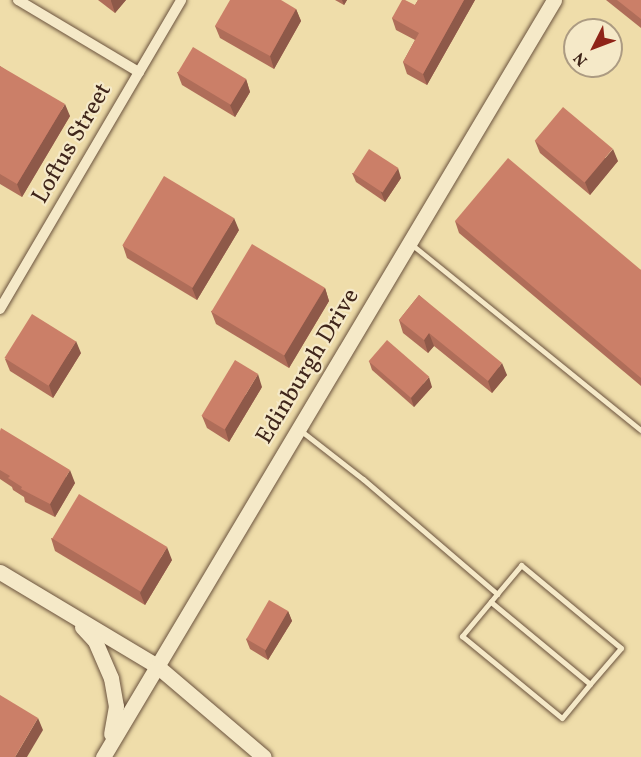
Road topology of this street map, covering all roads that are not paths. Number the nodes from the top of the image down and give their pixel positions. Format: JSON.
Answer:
{"nodes":[{"id":1,"x":18,"y":0,"type":"edge"},
{"id":2,"x":182,"y":0,"type":"edge"},
{"id":3,"x":555,"y":0,"type":"edge"},
{"id":4,"x":139,"y":72,"type":"junction"},
{"id":5,"x":410,"y":243,"type":"junction"},
{"id":6,"x":0,"y":309,"type":"edge"},
{"id":7,"x":299,"y":429,"type":"junction"},
{"id":8,"x":641,"y":430,"type":"edge"},
{"id":9,"x":0,"y":572,"type":"edge"},
{"id":10,"x":497,"y":594,"type":"junction"},
{"id":11,"x":491,"y":602,"type":"junction"},
{"id":12,"x":69,"y":613,"type":"junction"},
{"id":13,"x":157,"y":666,"type":"junction"},
{"id":14,"x":590,"y":684,"type":"junction"},
{"id":15,"x":103,"y":757,"type":"edge"},
{"id":16,"x":264,"y":757,"type":"edge"}],
"edges":[{"from":1,"to":4,"type":"street"},
{"from":2,"to":4,"type":"street","name":"Loftus Street"},
{"from":3,"to":5,"type":"street","name":"Edinburgh Drive"},
{"from":4,"to":6,"type":"street","name":"Loftus Street"},
{"from":5,"to":7,"type":"street","name":"Edinburgh Drive"},
{"from":5,"to":8,"type":"lane"},
{"from":7,"to":10,"type":"lane"},
{"from":7,"to":13,"type":"street","name":"Edinburgh Drive"},
{"from":9,"to":12,"type":"street"},
{"from":10,"to":11,"type":"lane"},
{"from":10,"to":14,"type":"lane"},
{"from":11,"to":14,"type":"lane"},
{"from":11,"to":14,"type":"lane"},
{"from":12,"to":13,"type":"street"},
{"from":12,"to":15,"type":"street"},
{"from":13,"to":15,"type":"street","name":"Edinburgh Drive"},
{"from":13,"to":16,"type":"street"}]}
